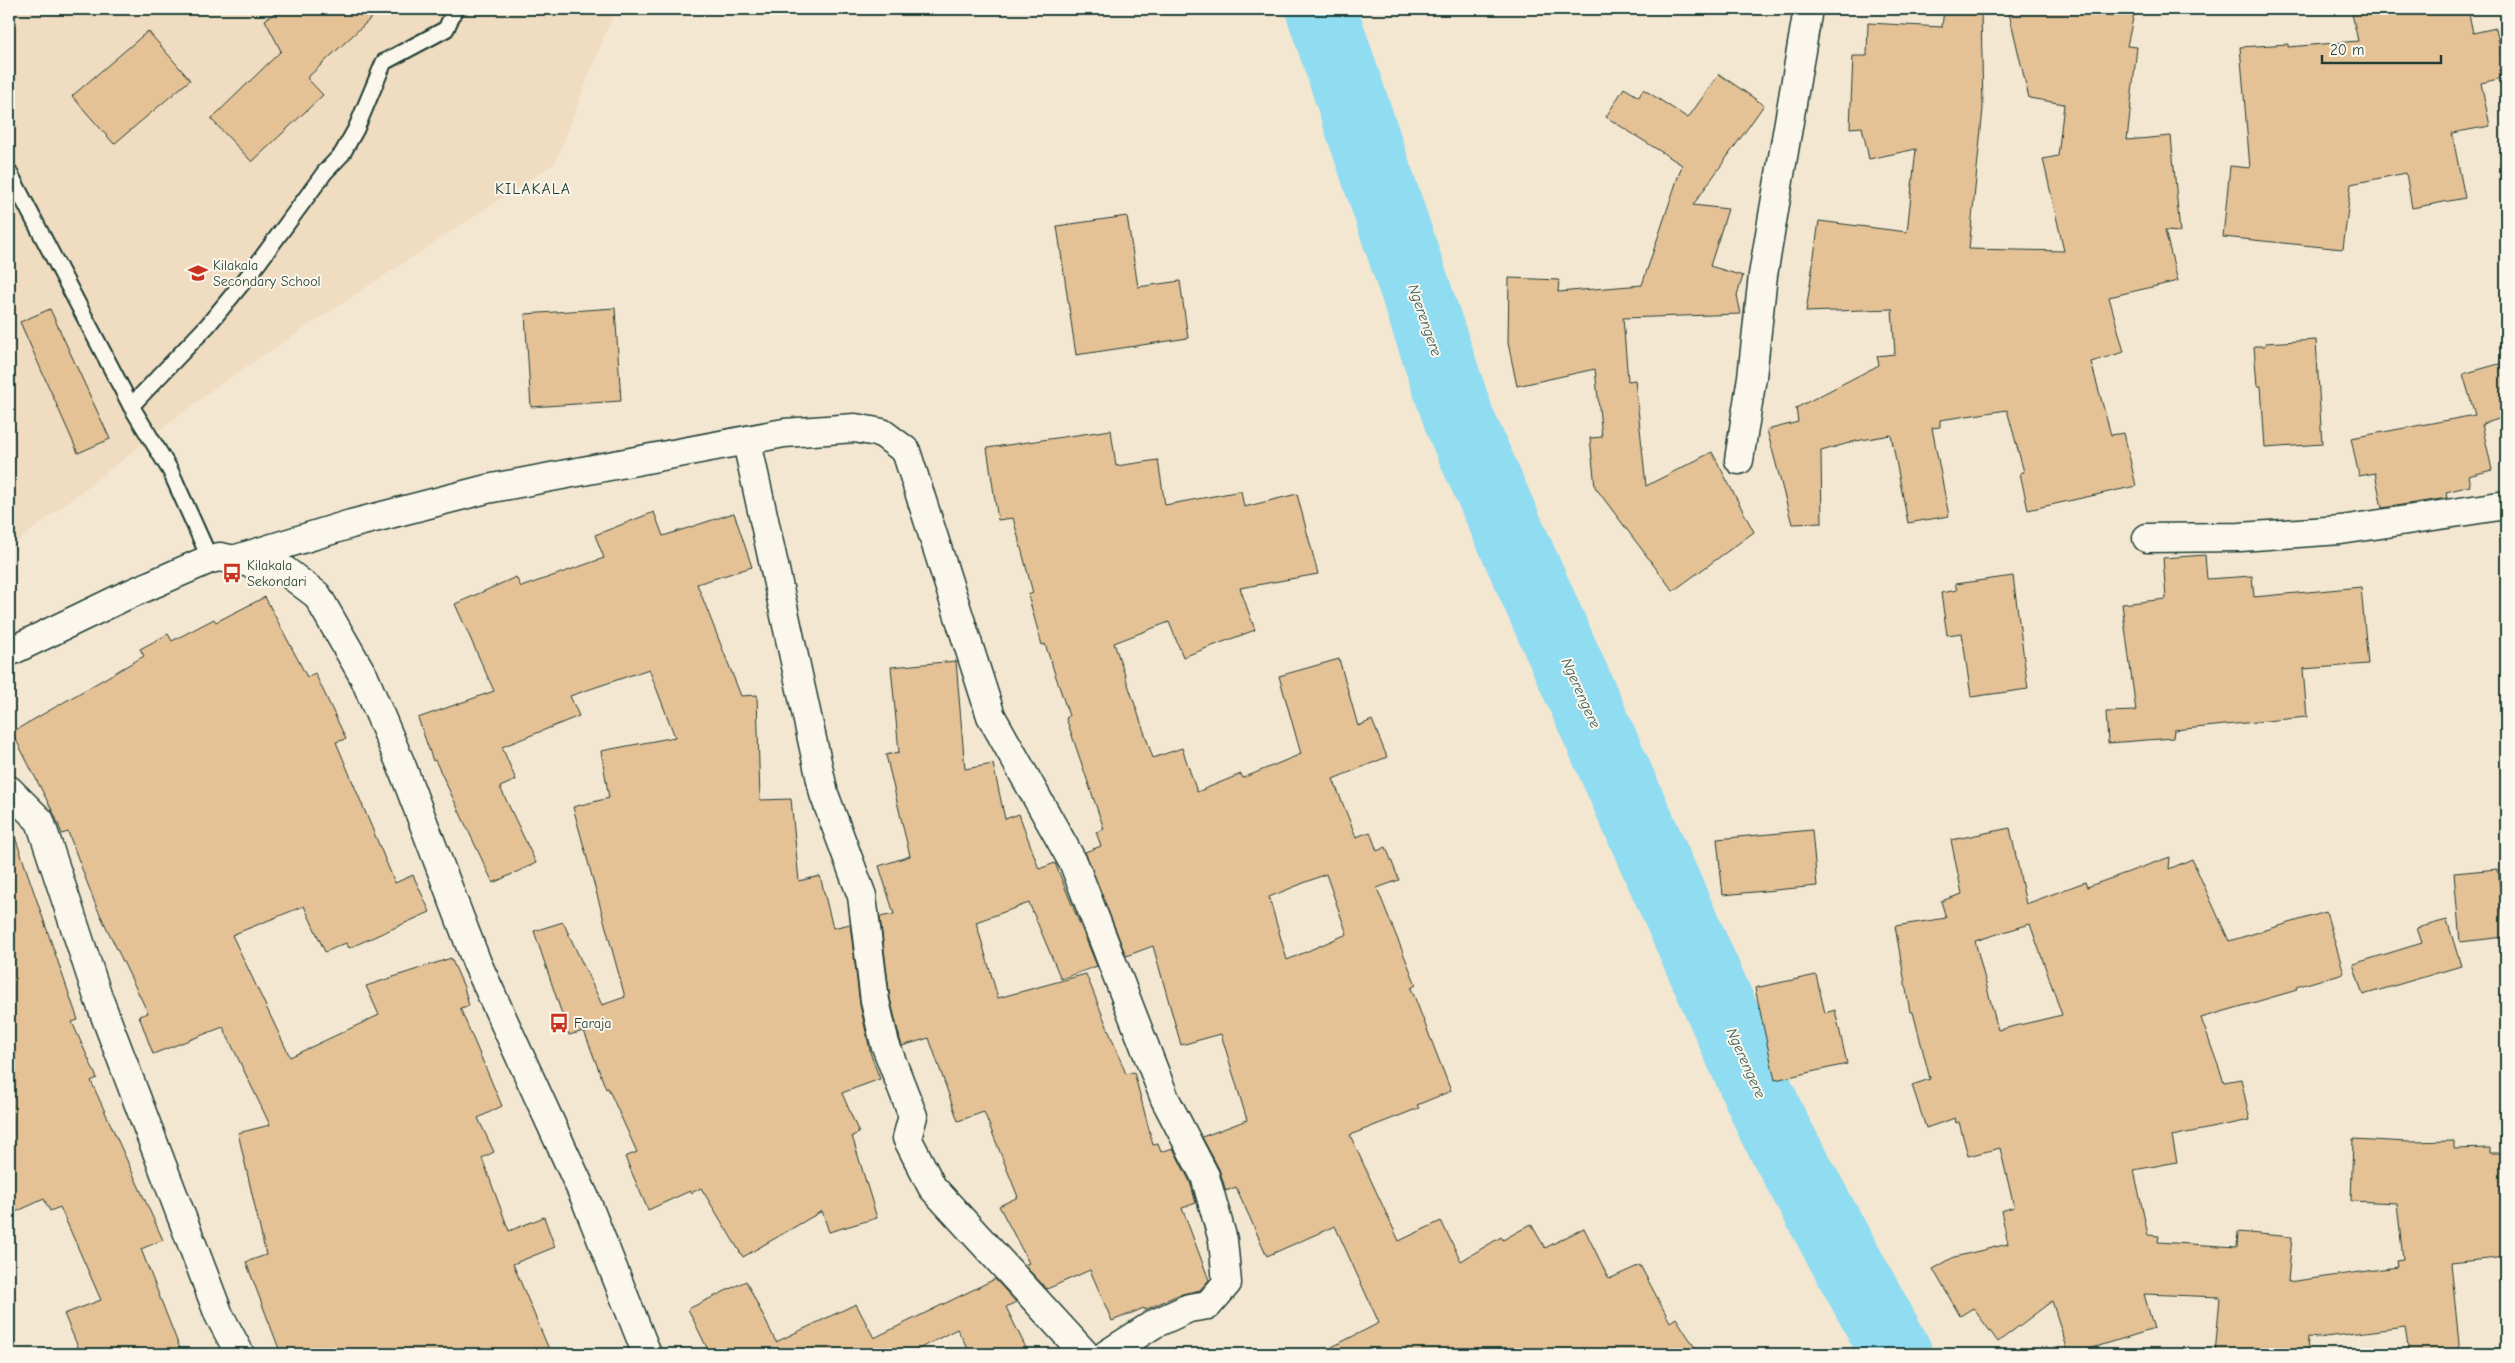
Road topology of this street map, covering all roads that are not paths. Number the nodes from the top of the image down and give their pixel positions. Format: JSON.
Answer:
{"nodes":[{"id":1,"x":455,"y":9,"type":"edge"},
{"id":2,"x":1808,"y":9,"type":"edge"},
{"id":3,"x":9,"y":172,"type":"edge"},
{"id":4,"x":131,"y":406,"type":"junction"},
{"id":5,"x":747,"y":442,"type":"junction"},
{"id":6,"x":1739,"y":460,"type":"dead end"},
{"id":7,"x":2506,"y":504,"type":"edge"},
{"id":8,"x":2147,"y":538,"type":"dead end"},
{"id":9,"x":222,"y":559,"type":"junction"},
{"id":10,"x":9,"y":652,"type":"edge"},
{"id":11,"x":9,"y":790,"type":"edge"},
{"id":12,"x":240,"y":1354,"type":"edge"},
{"id":13,"x":647,"y":1354,"type":"edge"},
{"id":14,"x":1085,"y":1354,"type":"edge"},
{"id":15,"x":1107,"y":1354,"type":"edge"}],
"edges":[{"from":1,"to":4,"type":"lane"},
{"from":2,"to":6,"type":"street"},
{"from":3,"to":4,"type":"lane"},
{"from":4,"to":9,"type":"lane"},
{"from":5,"to":9,"type":"street"},
{"from":5,"to":14,"type":"street"},
{"from":5,"to":15,"type":"street"},
{"from":7,"to":8,"type":"street"},
{"from":9,"to":10,"type":"street"},
{"from":9,"to":13,"type":"street"},
{"from":11,"to":12,"type":"street"}]}
